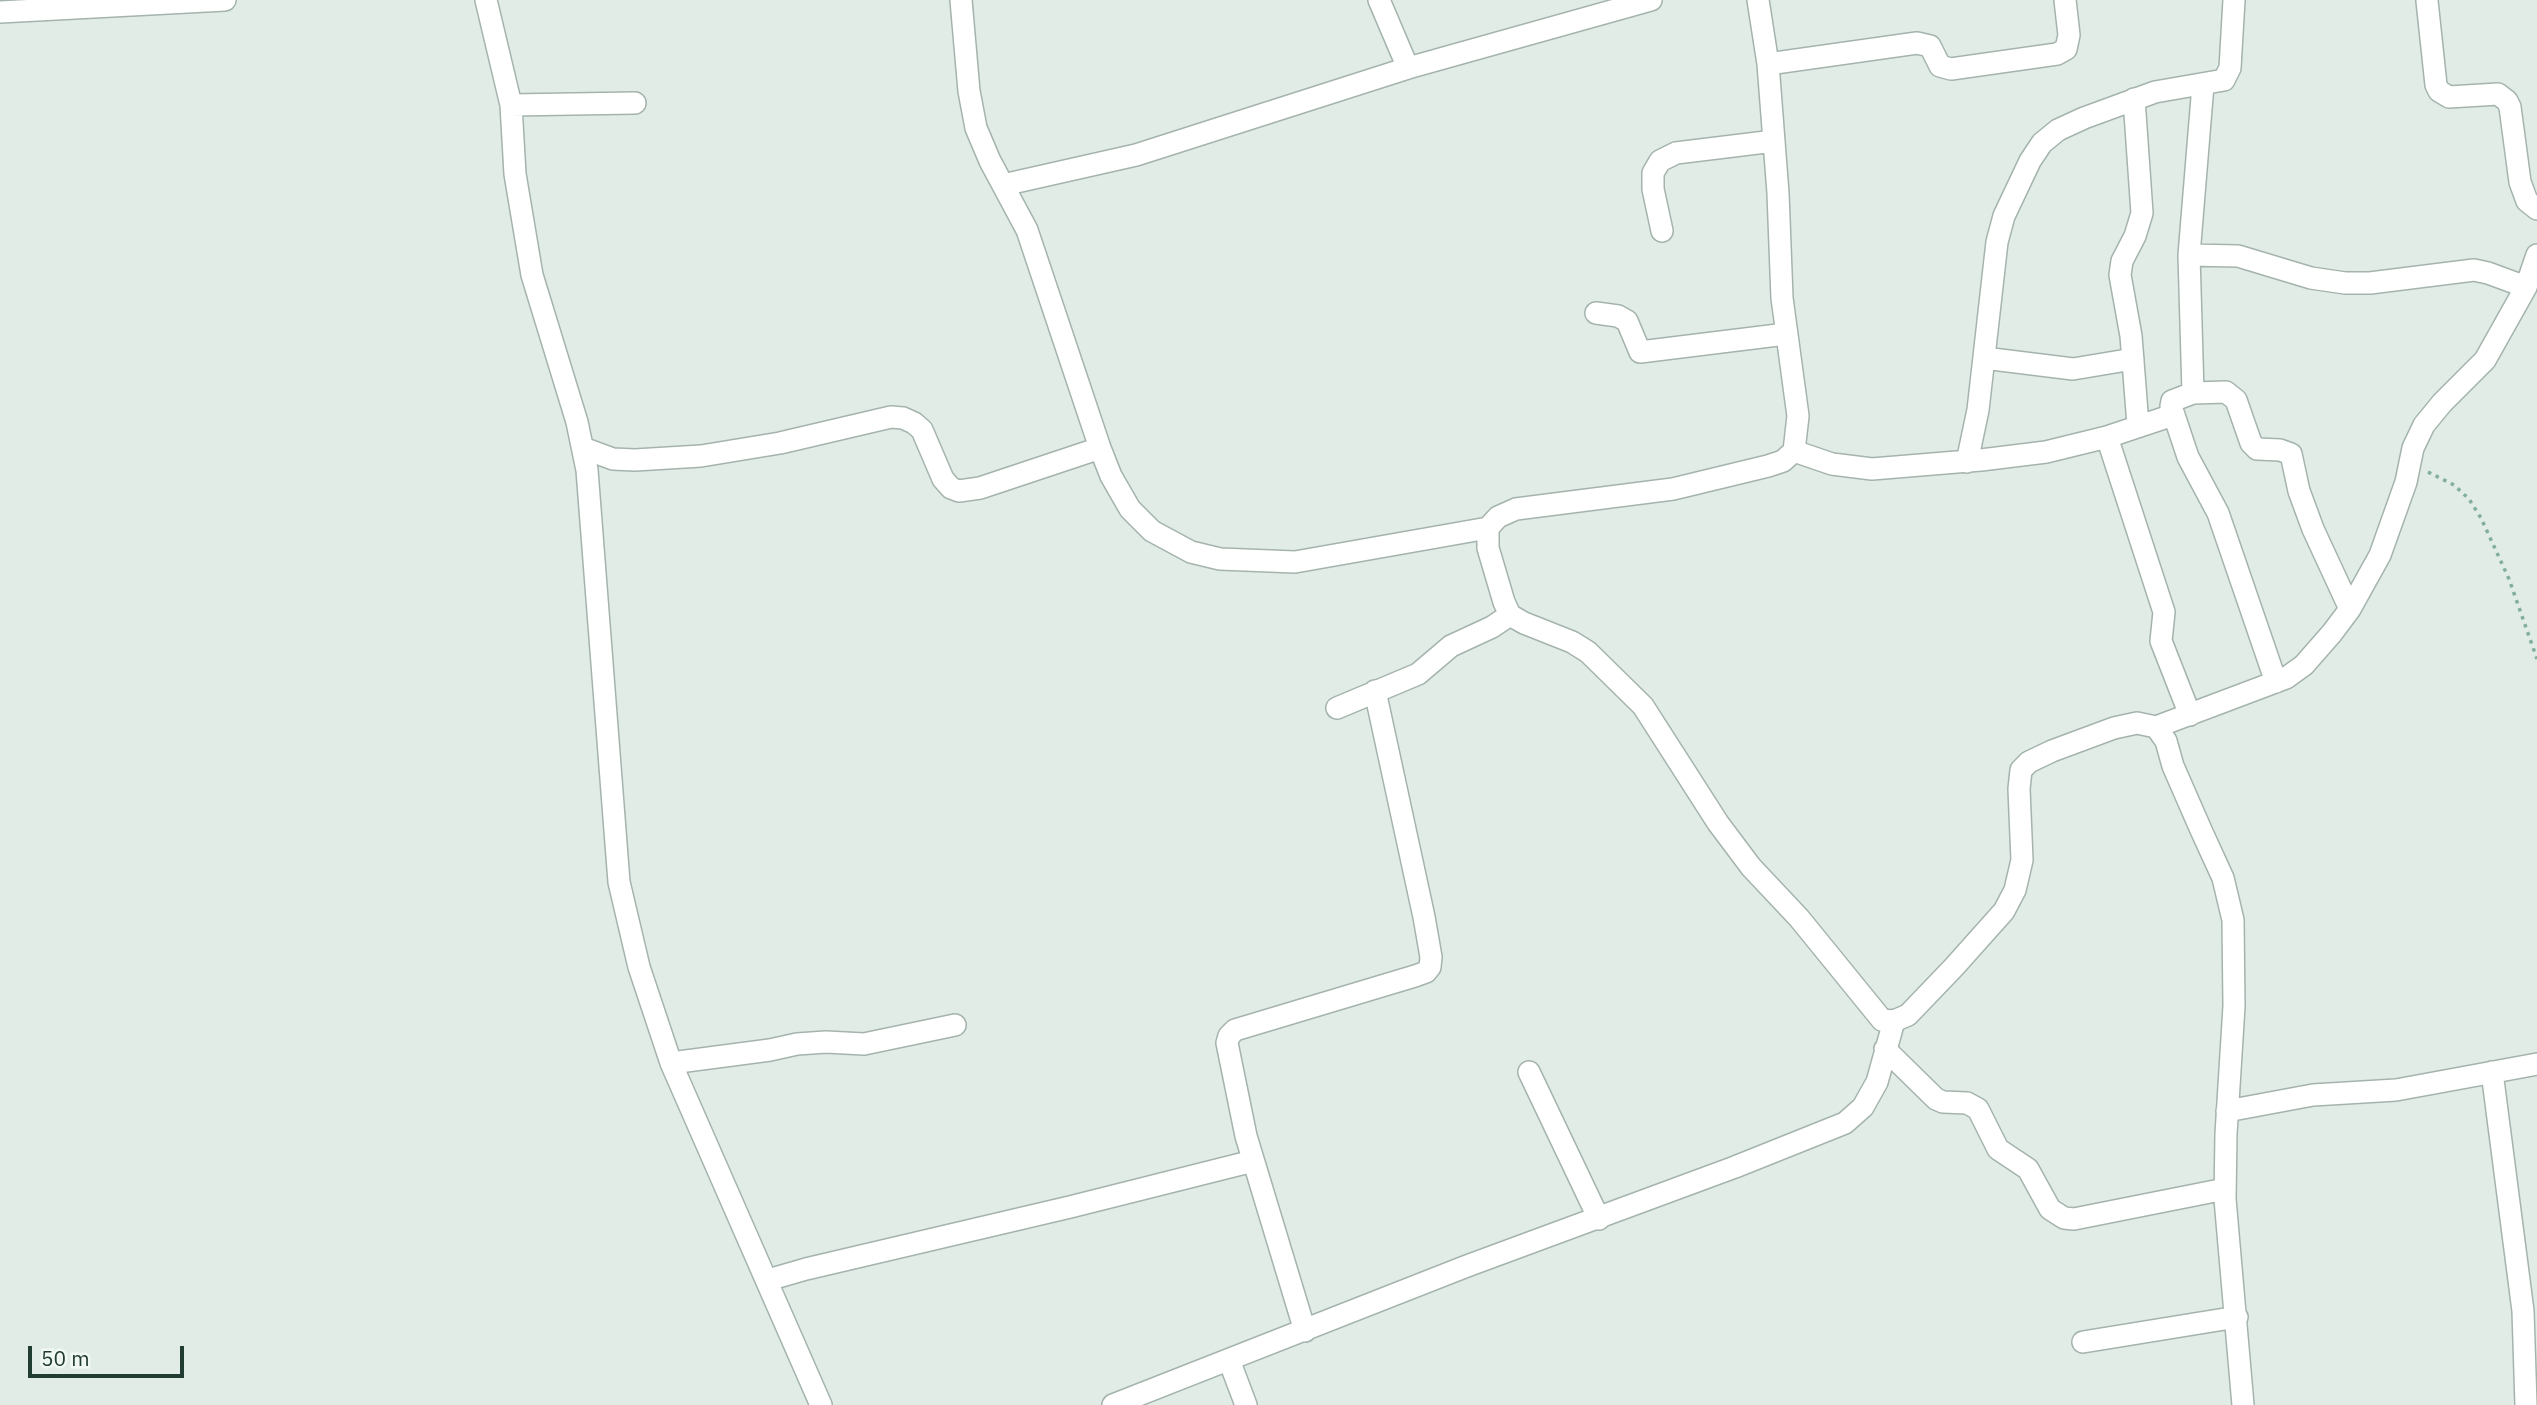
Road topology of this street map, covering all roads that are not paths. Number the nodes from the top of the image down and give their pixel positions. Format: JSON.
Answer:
{"nodes":[{"id":1,"x":225,"y":0,"type":"edge"},
{"id":2,"x":486,"y":0,"type":"edge"},
{"id":3,"x":961,"y":0,"type":"edge"},
{"id":4,"x":1379,"y":0,"type":"edge"},
{"id":5,"x":1651,"y":0,"type":"edge"},
{"id":6,"x":1758,"y":0,"type":"edge"},
{"id":7,"x":2064,"y":0,"type":"edge"},
{"id":8,"x":2234,"y":0,"type":"edge"},
{"id":9,"x":2427,"y":1,"type":"edge"},
{"id":10,"x":0,"y":12,"type":"edge"},
{"id":11,"x":1768,"y":64,"type":"junction"},
{"id":12,"x":1408,"y":68,"type":"junction"},
{"id":13,"x":2203,"y":85,"type":"junction"},
{"id":14,"x":2134,"y":99,"type":"junction"},
{"id":15,"x":635,"y":103,"type":"dead end"},
{"id":16,"x":511,"y":105,"type":"junction"},
{"id":17,"x":1774,"y":141,"type":"junction"},
{"id":18,"x":1003,"y":185,"type":"junction"},
{"id":19,"x":2537,"y":209,"type":"edge"},
{"id":20,"x":1662,"y":231,"type":"dead end"},
{"id":21,"x":2537,"y":254,"type":"edge"},
{"id":22,"x":2189,"y":256,"type":"junction"},
{"id":23,"x":2526,"y":286,"type":"junction"},
{"id":24,"x":1596,"y":313,"type":"dead end"},
{"id":25,"x":1786,"y":334,"type":"junction"},
{"id":26,"x":1984,"y":358,"type":"junction"},
{"id":27,"x":2133,"y":359,"type":"junction"},
{"id":28,"x":2193,"y":393,"type":"junction"},
{"id":29,"x":2173,"y":415,"type":"junction"},
{"id":30,"x":2138,"y":425,"type":"junction"},
{"id":31,"x":2107,"y":437,"type":"junction"},
{"id":32,"x":583,"y":448,"type":"junction"},
{"id":33,"x":1100,"y":448,"type":"junction"},
{"id":34,"x":1794,"y":451,"type":"junction"},
{"id":35,"x":1967,"y":461,"type":"junction"},
{"id":36,"x":1488,"y":538,"type":"junction"},
{"id":37,"x":2350,"y":609,"type":"junction"},
{"id":38,"x":1510,"y":615,"type":"junction"},
{"id":39,"x":2277,"y":682,"type":"junction"},
{"id":40,"x":1375,"y":691,"type":"junction"},
{"id":41,"x":1337,"y":708,"type":"dead end"},
{"id":42,"x":2190,"y":715,"type":"junction"},
{"id":43,"x":2156,"y":727,"type":"junction"},
{"id":44,"x":1894,"y":1021,"type":"junction"},
{"id":45,"x":955,"y":1025,"type":"dead end"},
{"id":46,"x":1885,"y":1049,"type":"junction"},
{"id":47,"x":671,"y":1063,"type":"junction"},
{"id":48,"x":2537,"y":1064,"type":"edge"},
{"id":49,"x":1529,"y":1072,"type":"dead end"},
{"id":50,"x":2492,"y":1072,"type":"junction"},
{"id":51,"x":2227,"y":1111,"type":"junction"},
{"id":52,"x":1253,"y":1161,"type":"junction"},
{"id":53,"x":2225,"y":1189,"type":"junction"},
{"id":54,"x":1599,"y":1219,"type":"junction"},
{"id":55,"x":768,"y":1280,"type":"junction"},
{"id":56,"x":2237,"y":1317,"type":"junction"},
{"id":57,"x":1305,"y":1331,"type":"junction"},
{"id":58,"x":2083,"y":1342,"type":"dead end"},
{"id":59,"x":1228,"y":1360,"type":"junction"},
{"id":60,"x":821,"y":1405,"type":"edge"},
{"id":61,"x":1112,"y":1405,"type":"edge"},
{"id":62,"x":1246,"y":1405,"type":"edge"},
{"id":63,"x":2243,"y":1405,"type":"edge"},
{"id":64,"x":2526,"y":1405,"type":"edge"}],
"edges":[{"from":1,"to":10,"type":"street"},
{"from":2,"to":16,"type":"street"},
{"from":3,"to":18,"type":"street"},
{"from":4,"to":12,"type":"street"},
{"from":5,"to":12,"type":"street"},
{"from":6,"to":11,"type":"street"},
{"from":7,"to":11,"type":"street"},
{"from":8,"to":13,"type":"street"},
{"from":9,"to":19,"type":"street"},
{"from":11,"to":17,"type":"street"},
{"from":12,"to":18,"type":"street"},
{"from":13,"to":14,"type":"street"},
{"from":13,"to":22,"type":"street"},
{"from":14,"to":26,"type":"street"},
{"from":14,"to":27,"type":"street"},
{"from":15,"to":16,"type":"street"},
{"from":16,"to":32,"type":"street"},
{"from":17,"to":20,"type":"street"},
{"from":17,"to":25,"type":"street"},
{"from":18,"to":33,"type":"street"},
{"from":21,"to":23,"type":"street"},
{"from":22,"to":23,"type":"street"},
{"from":22,"to":28,"type":"street"},
{"from":23,"to":37,"type":"street"},
{"from":24,"to":25,"type":"street"},
{"from":25,"to":34,"type":"street"},
{"from":26,"to":27,"type":"street"},
{"from":26,"to":35,"type":"street"},
{"from":27,"to":30,"type":"street"},
{"from":28,"to":29,"type":"street"},
{"from":28,"to":37,"type":"street"},
{"from":29,"to":30,"type":"street"},
{"from":29,"to":39,"type":"street"},
{"from":30,"to":31,"type":"street"},
{"from":31,"to":35,"type":"street"},
{"from":31,"to":42,"type":"street"},
{"from":32,"to":33,"type":"street"},
{"from":32,"to":47,"type":"street"},
{"from":33,"to":36,"type":"street"},
{"from":34,"to":35,"type":"street"},
{"from":34,"to":36,"type":"street"},
{"from":36,"to":38,"type":"street"},
{"from":37,"to":39,"type":"street"},
{"from":38,"to":40,"type":"street"},
{"from":38,"to":44,"type":"street"},
{"from":39,"to":42,"type":"street"},
{"from":40,"to":41,"type":"street"},
{"from":40,"to":52,"type":"street"},
{"from":42,"to":43,"type":"street"},
{"from":43,"to":44,"type":"street"},
{"from":43,"to":51,"type":"street"},
{"from":44,"to":46,"type":"street"},
{"from":45,"to":47,"type":"street"},
{"from":46,"to":53,"type":"street"},
{"from":46,"to":54,"type":"street"},
{"from":47,"to":55,"type":"street"},
{"from":48,"to":50,"type":"street"},
{"from":49,"to":54,"type":"street"},
{"from":50,"to":51,"type":"street"},
{"from":50,"to":64,"type":"street"},
{"from":51,"to":53,"type":"street"},
{"from":52,"to":55,"type":"street"},
{"from":52,"to":57,"type":"street"},
{"from":53,"to":56,"type":"street"},
{"from":54,"to":57,"type":"street"},
{"from":55,"to":60,"type":"street"},
{"from":56,"to":58,"type":"street"},
{"from":56,"to":63,"type":"street"},
{"from":57,"to":59,"type":"street"},
{"from":59,"to":61,"type":"street"},
{"from":59,"to":62,"type":"street"}]}
